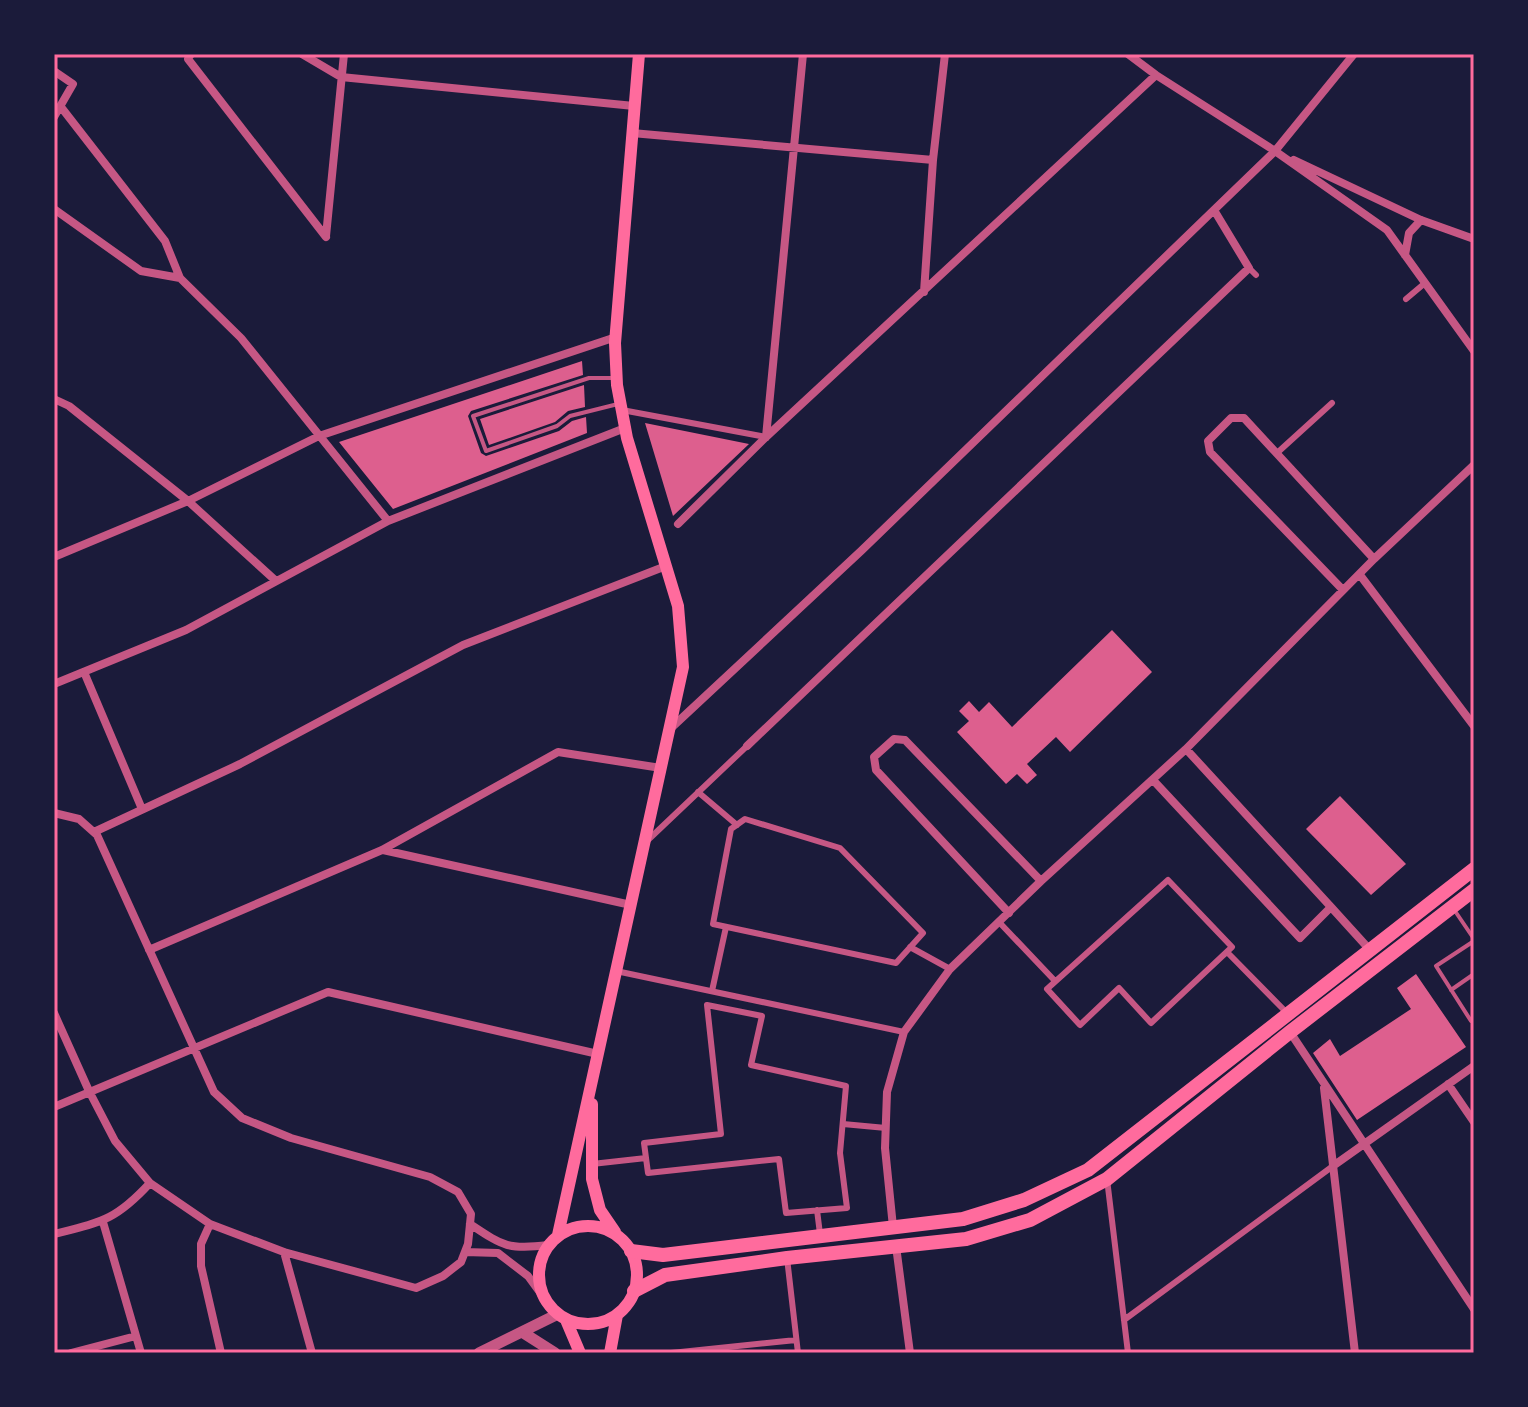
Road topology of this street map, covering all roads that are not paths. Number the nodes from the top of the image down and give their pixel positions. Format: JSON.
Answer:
{"nodes":[{"id":1,"x":191,"y":54,"type":"edge"},
{"id":2,"x":302,"y":54,"type":"edge"},
{"id":3,"x":344,"y":54,"type":"edge"},
{"id":4,"x":639,"y":54,"type":"edge"},
{"id":5,"x":803,"y":54,"type":"edge"},
{"id":6,"x":945,"y":54,"type":"edge"},
{"id":7,"x":1128,"y":54,"type":"edge"},
{"id":8,"x":1354,"y":54,"type":"edge"},
{"id":9,"x":54,"y":71,"type":"edge"},
{"id":10,"x":1156,"y":75,"type":"junction"},
{"id":11,"x":341,"y":77,"type":"junction"},
{"id":12,"x":634,"y":106,"type":"junction"},
{"id":13,"x":61,"y":107,"type":"junction"},
{"id":14,"x":54,"y":117,"type":"edge"},
{"id":15,"x":632,"y":133,"type":"junction"},
{"id":16,"x":794,"y":147,"type":"junction"},
{"id":17,"x":1275,"y":151,"type":"junction"},
{"id":18,"x":933,"y":160,"type":"junction"},
{"id":19,"x":54,"y":209,"type":"edge"},
{"id":20,"x":1214,"y":210,"type":"junction"},
{"id":21,"x":1421,"y":220,"type":"junction"},
{"id":22,"x":1474,"y":239,"type":"edge"},
{"id":23,"x":1405,"y":255,"type":"junction"},
{"id":24,"x":180,"y":278,"type":"junction"},
{"id":25,"x":1425,"y":283,"type":"junction"},
{"id":26,"x":924,"y":292,"type":"junction"},
{"id":27,"x":1406,"y":299,"type":"dead end"},
{"id":28,"x":616,"y":337,"type":"junction"},
{"id":29,"x":1474,"y":351,"type":"edge"},
{"id":30,"x":617,"y":378,"type":"junction"},
{"id":31,"x":54,"y":399,"type":"edge"},
{"id":32,"x":1332,"y":403,"type":"dead end"},
{"id":33,"x":622,"y":407,"type":"junction"},
{"id":34,"x":625,"y":428,"type":"junction"},
{"id":35,"x":319,"y":436,"type":"junction"},
{"id":36,"x":766,"y":437,"type":"junction"},
{"id":37,"x":1277,"y":453,"type":"junction"},
{"id":38,"x":1474,"y":465,"type":"edge"},
{"id":39,"x":188,"y":501,"type":"junction"},
{"id":40,"x":388,"y":521,"type":"junction"},
{"id":41,"x":678,"y":524,"type":"dead end"},
{"id":42,"x":54,"y":557,"type":"edge"},
{"id":43,"x":1374,"y":559,"type":"junction"},
{"id":44,"x":666,"y":566,"type":"junction"},
{"id":45,"x":1360,"y":575,"type":"junction"},
{"id":46,"x":276,"y":581,"type":"junction"},
{"id":47,"x":1343,"y":590,"type":"junction"},
{"id":48,"x":84,"y":672,"type":"junction"},
{"id":49,"x":54,"y":684,"type":"edge"},
{"id":50,"x":1474,"y":726,"type":"edge"},
{"id":51,"x":669,"y":730,"type":"junction"},
{"id":52,"x":747,"y":746,"type":"joint"},
{"id":53,"x":1186,"y":749,"type":"junction"},
{"id":54,"x":661,"y":768,"type":"junction"},
{"id":55,"x":1153,"y":780,"type":"junction"},
{"id":56,"x":698,"y":792,"type":"junction"},
{"id":57,"x":142,"y":809,"type":"junction"},
{"id":58,"x":54,"y":813,"type":"edge"},
{"id":59,"x":737,"y":825,"type":"junction"},
{"id":60,"x":94,"y":832,"type":"junction"},
{"id":61,"x":646,"y":842,"type":"junction"},
{"id":62,"x":382,"y":850,"type":"junction"},
{"id":63,"x":1474,"y":869,"type":"edge"},
{"id":64,"x":1041,"y":881,"type":"junction"},
{"id":65,"x":1474,"y":890,"type":"edge"},
{"id":66,"x":631,"y":905,"type":"junction"},
{"id":67,"x":1451,"y":906,"type":"junction"},
{"id":68,"x":1331,"y":907,"type":"junction"},
{"id":69,"x":1009,"y":913,"type":"junction"},
{"id":70,"x":999,"y":922,"type":"junction"},
{"id":71,"x":726,"y":927,"type":"junction"},
{"id":72,"x":1474,"y":940,"type":"edge"},
{"id":73,"x":910,"y":947,"type":"junction"},
{"id":74,"x":149,"y":950,"type":"junction"},
{"id":75,"x":1370,"y":950,"type":"junction"},
{"id":76,"x":1227,"y":952,"type":"junction"},
{"id":77,"x":950,"y":969,"type":"junction"},
{"id":78,"x":616,"y":971,"type":"junction"},
{"id":79,"x":1474,"y":974,"type":"edge"},
{"id":80,"x":1055,"y":981,"type":"junction"},
{"id":81,"x":1451,"y":990,"type":"junction"},
{"id":82,"x":712,"y":991,"type":"junction"},
{"id":83,"x":741,"y":998,"type":"junction"},
{"id":84,"x":738,"y":1011,"type":"junction"},
{"id":85,"x":54,"y":1013,"type":"edge"},
{"id":86,"x":1288,"y":1014,"type":"junction"},
{"id":87,"x":1474,"y":1019,"type":"edge"},
{"id":88,"x":904,"y":1032,"type":"junction"},
{"id":89,"x":1290,"y":1032,"type":"junction"},
{"id":90,"x":193,"y":1048,"type":"junction"},
{"id":91,"x":598,"y":1054,"type":"junction"},
{"id":92,"x":1474,"y":1066,"type":"edge"},
{"id":93,"x":592,"y":1081,"type":"junction"},
{"id":94,"x":1323,"y":1083,"type":"junction"},
{"id":95,"x":1448,"y":1084,"type":"junction"},
{"id":96,"x":89,"y":1091,"type":"junction"},
{"id":97,"x":54,"y":1107,"type":"edge"},
{"id":98,"x":1474,"y":1122,"type":"edge"},
{"id":99,"x":843,"y":1124,"type":"junction"},
{"id":100,"x":886,"y":1128,"type":"junction"},
{"id":101,"x":1364,"y":1144,"type":"junction"},
{"id":102,"x":646,"y":1158,"type":"junction"},
{"id":103,"x":592,"y":1164,"type":"junction"},
{"id":104,"x":1333,"y":1166,"type":"junction"},
{"id":105,"x":1107,"y":1179,"type":"junction"},
{"id":106,"x":150,"y":1183,"type":"junction"},
{"id":107,"x":817,"y":1210,"type":"junction"},
{"id":108,"x":103,"y":1222,"type":"junction"},
{"id":109,"x":210,"y":1224,"type":"junction"},
{"id":110,"x":470,"y":1224,"type":"junction"},
{"id":111,"x":893,"y":1227,"type":"junction"},
{"id":112,"x":54,"y":1234,"type":"edge"},
{"id":113,"x":558,"y":1235,"type":"junction"},
{"id":114,"x":617,"y":1235,"type":"junction"},
{"id":115,"x":820,"y":1236,"type":"junction"},
{"id":116,"x":548,"y":1245,"type":"junction"},
{"id":117,"x":896,"y":1246,"type":"junction"},
{"id":118,"x":631,"y":1251,"type":"junction"},
{"id":119,"x":284,"y":1252,"type":"junction"},
{"id":120,"x":465,"y":1252,"type":"junction"},
{"id":121,"x":787,"y":1258,"type":"junction"},
{"id":122,"x":634,"y":1291,"type":"junction"},
{"id":123,"x":544,"y":1298,"type":"junction"},
{"id":124,"x":1474,"y":1309,"type":"edge"},
{"id":125,"x":617,"y":1315,"type":"junction"},
{"id":126,"x":562,"y":1317,"type":"junction"},
{"id":127,"x":1124,"y":1320,"type":"junction"},
{"id":128,"x":522,"y":1332,"type":"junction"},
{"id":129,"x":136,"y":1336,"type":"junction"},
{"id":130,"x":796,"y":1340,"type":"junction"},
{"id":131,"x":71,"y":1353,"type":"edge"},
{"id":132,"x":141,"y":1353,"type":"edge"},
{"id":133,"x":221,"y":1353,"type":"edge"},
{"id":134,"x":312,"y":1353,"type":"edge"},
{"id":135,"x":479,"y":1353,"type":"edge"},
{"id":136,"x":555,"y":1353,"type":"edge"},
{"id":137,"x":580,"y":1353,"type":"edge"},
{"id":138,"x":610,"y":1353,"type":"edge"},
{"id":139,"x":671,"y":1353,"type":"edge"},
{"id":140,"x":682,"y":1353,"type":"edge"},
{"id":141,"x":798,"y":1353,"type":"edge"},
{"id":142,"x":910,"y":1353,"type":"edge"},
{"id":143,"x":1128,"y":1353,"type":"edge"},
{"id":144,"x":1355,"y":1353,"type":"edge"}],
"edges":[{"from":1,"to":11,"type":"street"},
{"from":2,"to":11,"type":"street"},
{"from":3,"to":11,"type":"street"},
{"from":4,"to":12,"type":"main road"},
{"from":5,"to":16,"type":"street"},
{"from":6,"to":18,"type":"street"},
{"from":7,"to":10,"type":"street"},
{"from":8,"to":17,"type":"street"},
{"from":9,"to":13,"type":"street"},
{"from":10,"to":17,"type":"street"},
{"from":10,"to":26,"type":"street"},
{"from":11,"to":12,"type":"street"},
{"from":12,"to":15,"type":"main road"},
{"from":13,"to":14,"type":"street"},
{"from":13,"to":24,"type":"street"},
{"from":15,"to":16,"type":"street"},
{"from":15,"to":28,"type":"main road"},
{"from":16,"to":18,"type":"street"},
{"from":16,"to":36,"type":"street"},
{"from":17,"to":20,"type":"street"},
{"from":17,"to":21,"type":"street"},
{"from":17,"to":23,"type":"street"},
{"from":18,"to":26,"type":"street"},
{"from":19,"to":24,"type":"street"},
{"from":20,"to":51,"type":"street"},
{"from":20,"to":52,"type":"street"},
{"from":21,"to":22,"type":"street"},
{"from":21,"to":23,"type":"street"},
{"from":23,"to":25,"type":"street"},
{"from":24,"to":35,"type":"street"},
{"from":25,"to":27,"type":"street"},
{"from":25,"to":29,"type":"street"},
{"from":26,"to":36,"type":"street"},
{"from":28,"to":30,"type":"main road"},
{"from":28,"to":35,"type":"street"},
{"from":30,"to":33,"type":"main road"},
{"from":30,"to":33,"type":"lane"},
{"from":31,"to":39,"type":"street"},
{"from":32,"to":37,"type":"street"},
{"from":33,"to":34,"type":"main road"},
{"from":33,"to":36,"type":"street"},
{"from":34,"to":40,"type":"street"},
{"from":34,"to":44,"type":"main road"},
{"from":35,"to":39,"type":"street"},
{"from":35,"to":40,"type":"street"},
{"from":36,"to":41,"type":"street"},
{"from":37,"to":43,"type":"street"},
{"from":37,"to":47,"type":"street"},
{"from":38,"to":43,"type":"street"},
{"from":39,"to":42,"type":"street"},
{"from":39,"to":46,"type":"street"},
{"from":40,"to":46,"type":"street"},
{"from":43,"to":45,"type":"street"},
{"from":44,"to":51,"type":"main road"},
{"from":44,"to":57,"type":"street"},
{"from":45,"to":47,"type":"street"},
{"from":45,"to":50,"type":"street"},
{"from":46,"to":48,"type":"street"},
{"from":47,"to":53,"type":"street"},
{"from":48,"to":49,"type":"street"},
{"from":48,"to":57,"type":"street"},
{"from":51,"to":54,"type":"main road"},
{"from":52,"to":56,"type":"street"},
{"from":53,"to":55,"type":"street"},
{"from":53,"to":68,"type":"street"},
{"from":54,"to":61,"type":"main road"},
{"from":54,"to":62,"type":"street"},
{"from":55,"to":64,"type":"street"},
{"from":55,"to":68,"type":"street"},
{"from":56,"to":59,"type":"street"},
{"from":56,"to":61,"type":"street"},
{"from":57,"to":60,"type":"street"},
{"from":58,"to":60,"type":"street"},
{"from":59,"to":71,"type":"street"},
{"from":59,"to":73,"type":"street"},
{"from":60,"to":74,"type":"street"},
{"from":61,"to":66,"type":"main road"},
{"from":62,"to":66,"type":"street"},
{"from":62,"to":74,"type":"street"},
{"from":63,"to":75,"type":"main road"},
{"from":64,"to":69,"type":"street"},
{"from":64,"to":69,"type":"street"},
{"from":65,"to":67,"type":"main road"},
{"from":66,"to":78,"type":"main road"},
{"from":67,"to":72,"type":"lane"},
{"from":67,"to":89,"type":"main road"},
{"from":68,"to":75,"type":"street"},
{"from":69,"to":70,"type":"street"},
{"from":70,"to":77,"type":"street"},
{"from":70,"to":80,"type":"street"},
{"from":71,"to":73,"type":"street"},
{"from":71,"to":82,"type":"street"},
{"from":72,"to":81,"type":"lane"},
{"from":73,"to":77,"type":"street"},
{"from":74,"to":90,"type":"street"},
{"from":75,"to":86,"type":"main road"},
{"from":76,"to":80,"type":"street"},
{"from":76,"to":80,"type":"street"},
{"from":76,"to":86,"type":"street"},
{"from":77,"to":88,"type":"street"},
{"from":78,"to":82,"type":"street"},
{"from":78,"to":91,"type":"main road"},
{"from":79,"to":81,"type":"lane"},
{"from":81,"to":87,"type":"lane"},
{"from":82,"to":83,"type":"street"},
{"from":83,"to":84,"type":"street"},
{"from":83,"to":88,"type":"street"},
{"from":84,"to":99,"type":"street"},
{"from":84,"to":102,"type":"street"},
{"from":85,"to":96,"type":"street"},
{"from":86,"to":111,"type":"main road"},
{"from":88,"to":100,"type":"street"},
{"from":89,"to":94,"type":"street"},
{"from":89,"to":105,"type":"main road"},
{"from":90,"to":91,"type":"street"},
{"from":90,"to":96,"type":"street"},
{"from":90,"to":110,"type":"street"},
{"from":91,"to":93,"type":"main road"},
{"from":92,"to":95,"type":"street"},
{"from":93,"to":103,"type":"main road"},
{"from":93,"to":113,"type":"main road"},
{"from":94,"to":101,"type":"street"},
{"from":94,"to":104,"type":"street"},
{"from":95,"to":98,"type":"street"},
{"from":95,"to":101,"type":"street"},
{"from":96,"to":97,"type":"street"},
{"from":96,"to":106,"type":"street"},
{"from":99,"to":100,"type":"street"},
{"from":99,"to":107,"type":"street"},
{"from":100,"to":111,"type":"street"},
{"from":101,"to":104,"type":"street"},
{"from":101,"to":124,"type":"street"},
{"from":102,"to":103,"type":"street"},
{"from":102,"to":107,"type":"street"},
{"from":103,"to":114,"type":"main road"},
{"from":104,"to":127,"type":"street"},
{"from":104,"to":144,"type":"street"},
{"from":105,"to":117,"type":"main road"},
{"from":105,"to":127,"type":"street"},
{"from":106,"to":108,"type":"street"},
{"from":106,"to":109,"type":"street"},
{"from":107,"to":115,"type":"street"},
{"from":108,"to":112,"type":"street"},
{"from":108,"to":129,"type":"street"},
{"from":109,"to":119,"type":"street"},
{"from":109,"to":133,"type":"street"},
{"from":110,"to":116,"type":"street"},
{"from":110,"to":120,"type":"street"},
{"from":111,"to":115,"type":"main road"},
{"from":113,"to":114,"type":"main road"},
{"from":113,"to":116,"type":"main road"},
{"from":114,"to":118,"type":"main road"},
{"from":115,"to":118,"type":"main road"},
{"from":116,"to":123,"type":"main road"},
{"from":117,"to":121,"type":"main road"},
{"from":117,"to":142,"type":"street"},
{"from":118,"to":122,"type":"main road"},
{"from":119,"to":120,"type":"street"},
{"from":119,"to":134,"type":"street"},
{"from":120,"to":123,"type":"street"},
{"from":121,"to":122,"type":"main road"},
{"from":121,"to":130,"type":"street"},
{"from":122,"to":125,"type":"main road"},
{"from":123,"to":126,"type":"main road"},
{"from":125,"to":126,"type":"main road"},
{"from":125,"to":138,"type":"main road"},
{"from":126,"to":128,"type":"street"},
{"from":126,"to":137,"type":"main road"},
{"from":127,"to":143,"type":"street"},
{"from":128,"to":135,"type":"street"},
{"from":128,"to":136,"type":"street"},
{"from":129,"to":131,"type":"street"},
{"from":129,"to":132,"type":"street"},
{"from":130,"to":140,"type":"street"},
{"from":130,"to":141,"type":"street"},
{"from":139,"to":140,"type":"street"}]}
